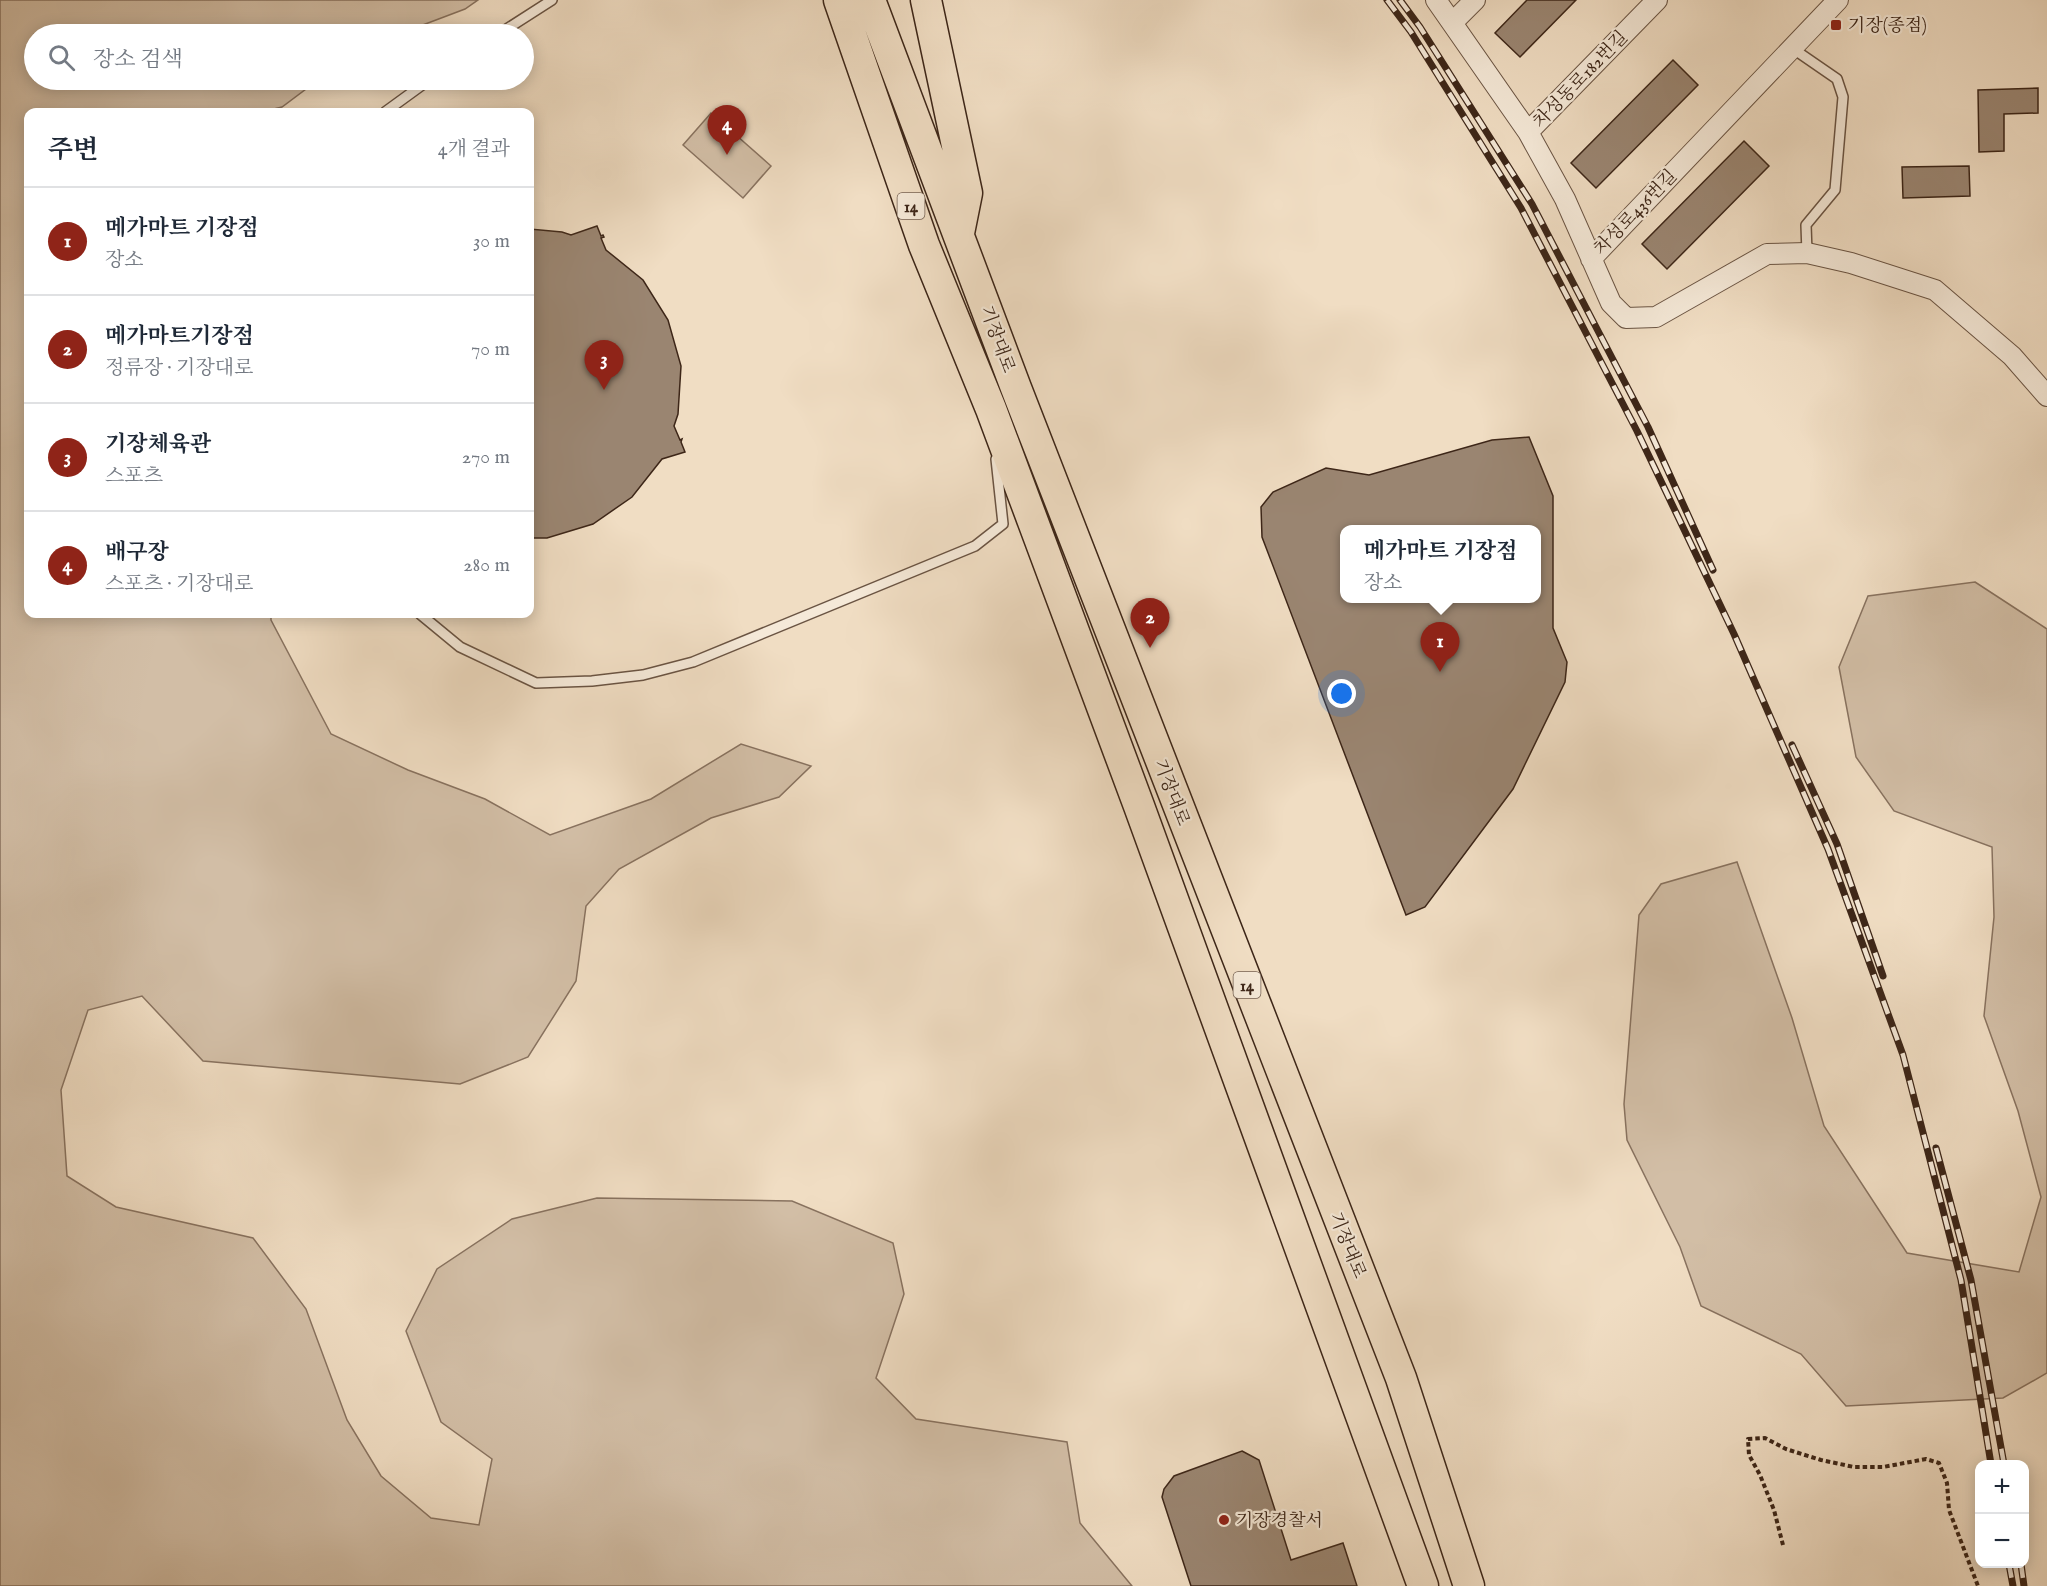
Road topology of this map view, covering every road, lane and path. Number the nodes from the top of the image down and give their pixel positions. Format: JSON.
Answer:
{"nodes":[{"id":1,"x":552,"y":0,"type":"edge"},
{"id":2,"x":839,"y":0,"type":"edge"},
{"id":3,"x":870,"y":0,"type":"edge"},
{"id":4,"x":926,"y":0,"type":"edge"},
{"id":5,"x":1436,"y":0,"type":"edge"},
{"id":6,"x":1475,"y":0,"type":"edge"},
{"id":7,"x":1657,"y":0,"type":"edge"},
{"id":8,"x":1838,"y":0,"type":"edge"},
{"id":9,"x":1452,"y":23,"type":"junction"},
{"id":10,"x":515,"y":24,"type":"edge"},
{"id":11,"x":1792,"y":48,"type":"junction"},
{"id":12,"x":415,"y":90,"type":"edge"},
{"id":13,"x":390,"y":108,"type":"edge"},
{"id":14,"x":1528,"y":132,"type":"junction"},
{"id":15,"x":959,"y":233,"type":"junction"},
{"id":16,"x":1807,"y":254,"type":"junction"},
{"id":17,"x":1591,"y":259,"type":"junction"},
{"id":18,"x":2047,"y":396,"type":"edge"},
{"id":19,"x":992,"y":409,"type":"junction"},
{"id":20,"x":425,"y":618,"type":"edge"},
{"id":21,"x":1783,"y":1545,"type":"dead end"},
{"id":22,"x":1423,"y":1586,"type":"edge"},
{"id":23,"x":1469,"y":1586,"type":"edge"},
{"id":24,"x":1978,"y":1586,"type":"edge"}],
"edges":[{"from":1,"to":10,"type":"lane"},
{"from":2,"to":19,"type":"main road","name":"기장대로","number":"14"},
{"from":3,"to":15,"type":"main road","name":"기장대로","number":"14"},
{"from":4,"to":15,"type":"main road"},
{"from":5,"to":9,"type":"street","name":"차성로436번길"},
{"from":6,"to":9,"type":"street"},
{"from":7,"to":14,"type":"street","name":"차성동로182번길"},
{"from":8,"to":11,"type":"street","name":"차성로436번길"},
{"from":9,"to":14,"type":"street","name":"차성로436번길"},
{"from":11,"to":16,"type":"lane"},
{"from":11,"to":17,"type":"street","name":"차성로436번길"},
{"from":12,"to":13,"type":"lane"},
{"from":14,"to":17,"type":"street","name":"차성로436번길"},
{"from":15,"to":23,"type":"main road","name":"기장대로","number":"14"},
{"from":16,"to":17,"type":"street"},
{"from":16,"to":18,"type":"street"},
{"from":19,"to":20,"type":"lane"},
{"from":19,"to":22,"type":"main road","name":"기장대로","number":"14"},
{"from":21,"to":24,"type":"path"}]}
